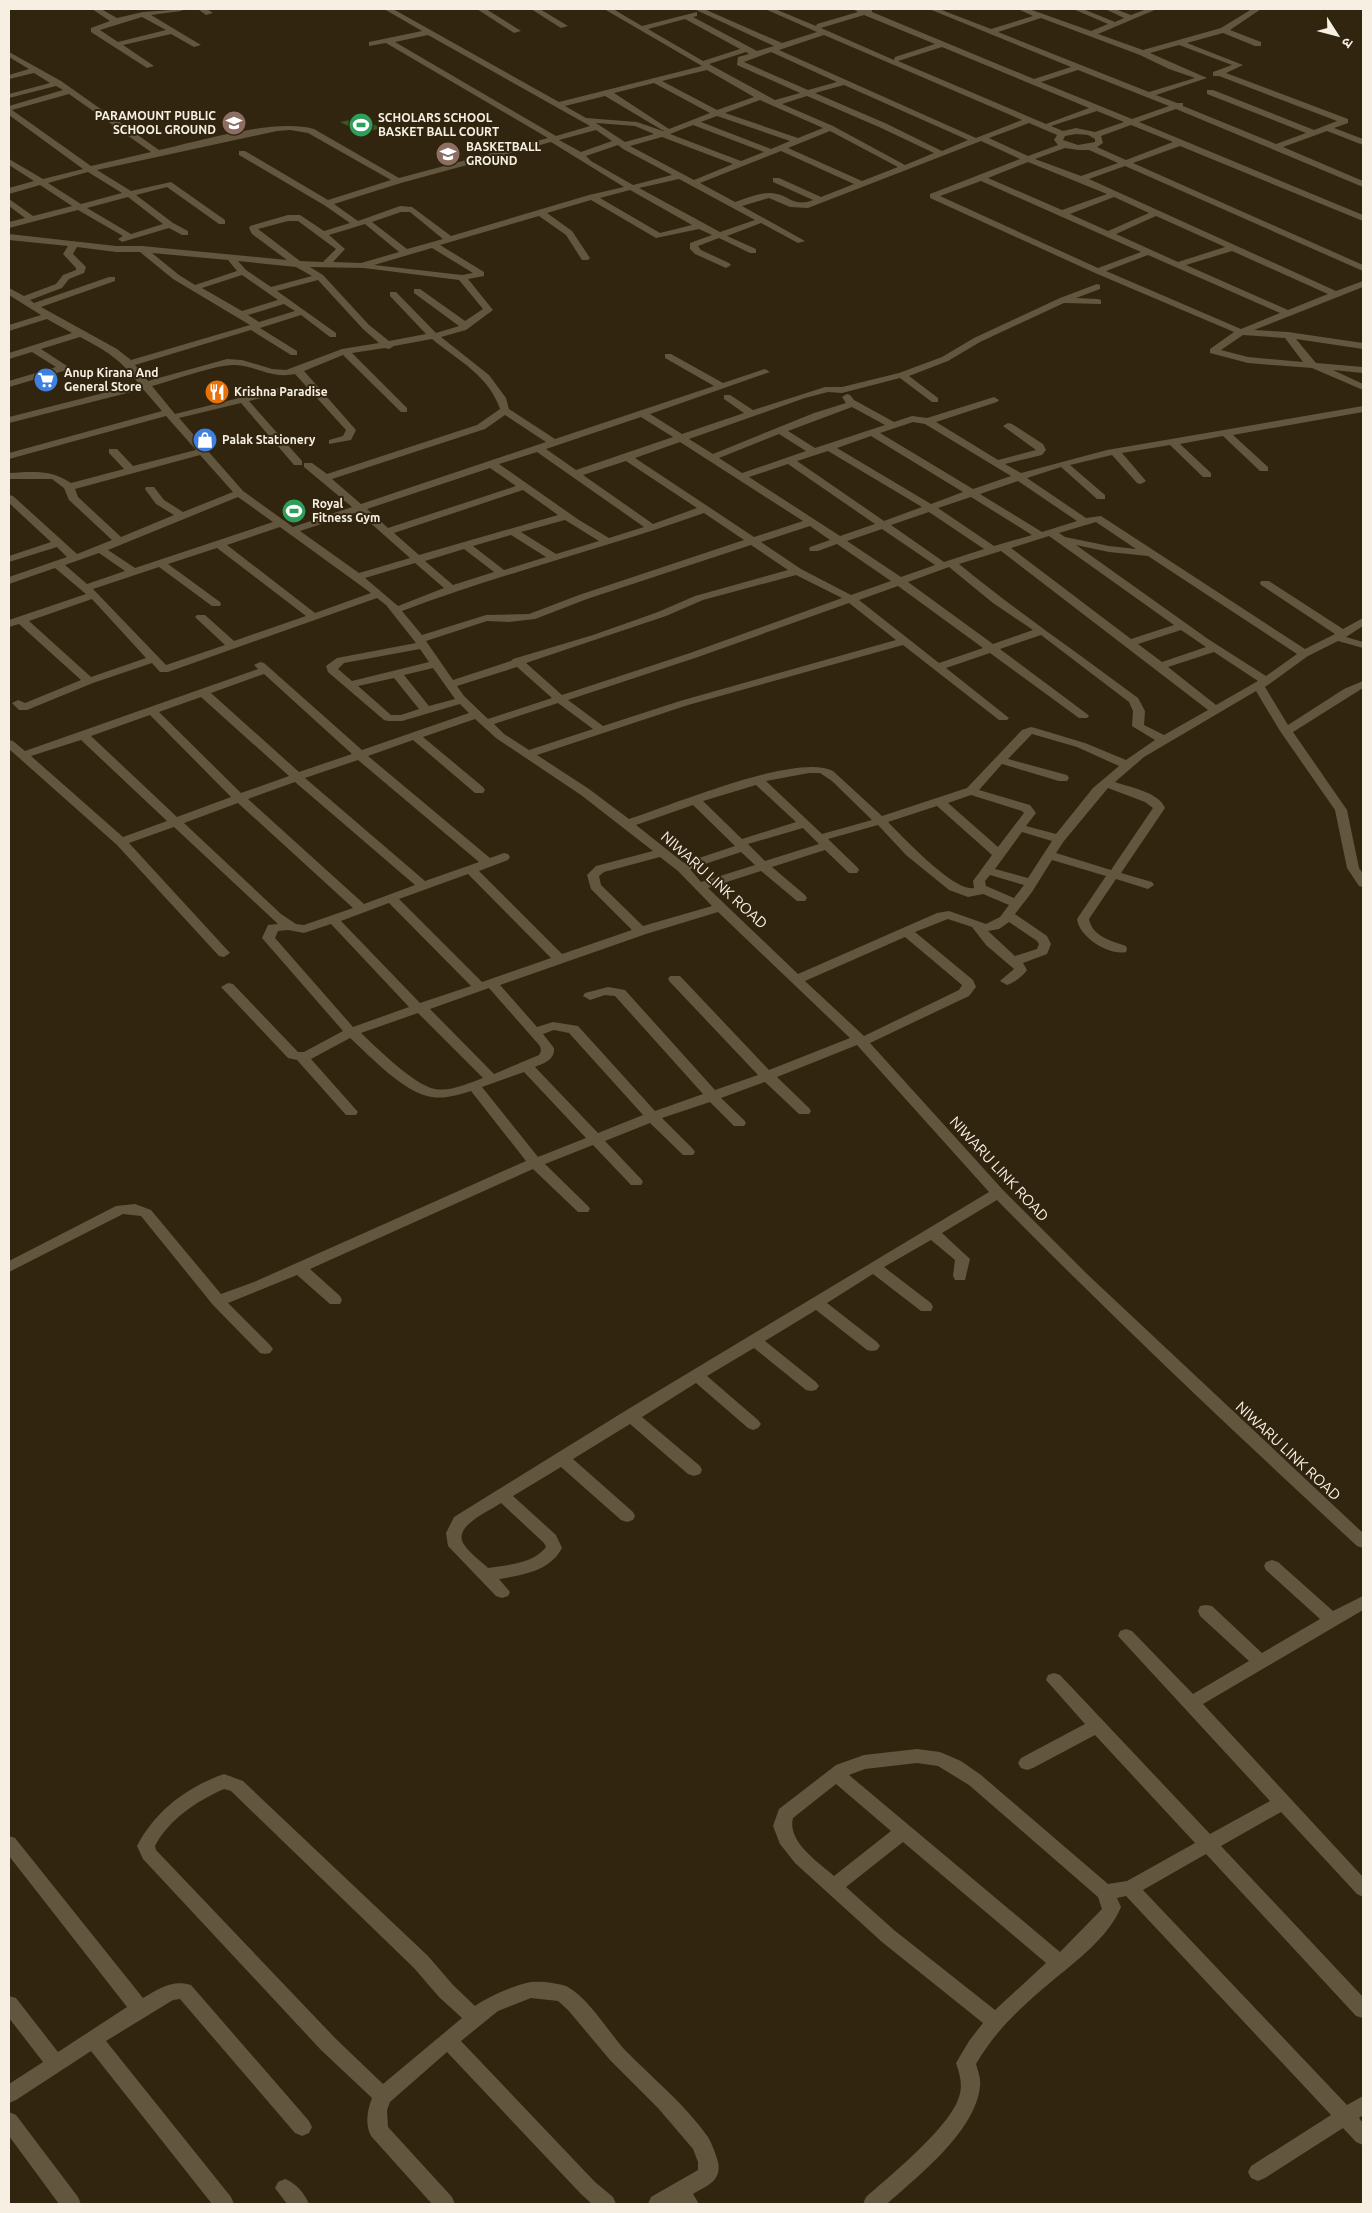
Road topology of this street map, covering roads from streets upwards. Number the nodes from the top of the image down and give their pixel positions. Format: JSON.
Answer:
{"nodes":[{"id":1,"x":96,"y":9,"type":"edge"},
{"id":2,"x":181,"y":9,"type":"edge"},
{"id":3,"x":388,"y":9,"type":"edge"},
{"id":4,"x":481,"y":9,"type":"edge"},
{"id":5,"x":535,"y":9,"type":"edge"},
{"id":6,"x":608,"y":9,"type":"edge"},
{"id":7,"x":769,"y":9,"type":"edge"},
{"id":8,"x":780,"y":9,"type":"edge"},
{"id":9,"x":877,"y":9,"type":"edge"},
{"id":10,"x":933,"y":9,"type":"edge"},
{"id":11,"x":945,"y":9,"type":"edge"},
{"id":12,"x":1022,"y":9,"type":"edge"},
{"id":13,"x":1077,"y":9,"type":"edge"},
{"id":14,"x":1109,"y":9,"type":"edge"},
{"id":15,"x":1154,"y":9,"type":"edge"},
{"id":16,"x":1257,"y":9,"type":"edge"},
{"id":17,"x":701,"y":10,"type":"edge"},
{"id":18,"x":861,"y":10,"type":"edge"},
{"id":19,"x":143,"y":14,"type":"junction"},
{"id":20,"x":686,"y":16,"type":"junction"},
{"id":21,"x":1040,"y":16,"type":"junction"},
{"id":22,"x":1132,"y":18,"type":"junction"},
{"id":23,"x":116,"y":21,"type":"junction"},
{"id":24,"x":1114,"y":24,"type":"junction"},
{"id":25,"x":564,"y":26,"type":"dead end"},
{"id":26,"x":642,"y":28,"type":"junction"},
{"id":27,"x":825,"y":30,"type":"junction"},
{"id":28,"x":1224,"y":30,"type":"junction"},
{"id":29,"x":172,"y":31,"type":"junction"},
{"id":30,"x":517,"y":31,"type":"dead end"},
{"id":31,"x":994,"y":31,"type":"junction"},
{"id":32,"x":429,"y":32,"type":"junction"},
{"id":33,"x":1091,"y":34,"type":"junction"},
{"id":34,"x":388,"y":40,"type":"junction"},
{"id":35,"x":1178,"y":42,"type":"junction"},
{"id":36,"x":372,"y":44,"type":"dead end"},
{"id":37,"x":944,"y":44,"type":"junction"},
{"id":38,"x":1258,"y":44,"type":"dead end"},
{"id":39,"x":116,"y":45,"type":"junction"},
{"id":40,"x":197,"y":46,"type":"dead end"},
{"id":41,"x":782,"y":46,"type":"junction"},
{"id":42,"x":771,"y":49,"type":"junction"},
{"id":43,"x":750,"y":52,"type":"junction"},
{"id":44,"x":1142,"y":53,"type":"junction"},
{"id":45,"x":11,"y":57,"type":"edge"},
{"id":46,"x":898,"y":59,"type":"junction"},
{"id":47,"x":150,"y":66,"type":"dead end"},
{"id":48,"x":705,"y":66,"type":"junction"},
{"id":49,"x":1078,"y":67,"type":"junction"},
{"id":50,"x":35,"y":70,"type":"junction"},
{"id":51,"x":1219,"y":73,"type":"junction"},
{"id":52,"x":9,"y":77,"type":"edge"},
{"id":53,"x":1203,"y":78,"type":"junction"},
{"id":54,"x":656,"y":80,"type":"junction"},
{"id":55,"x":846,"y":82,"type":"junction"},
{"id":56,"x":1034,"y":82,"type":"junction"},
{"id":57,"x":58,"y":83,"type":"junction"},
{"id":58,"x":70,"y":91,"type":"junction"},
{"id":59,"x":1210,"y":92,"type":"dead end"},
{"id":60,"x":607,"y":93,"type":"junction"},
{"id":61,"x":807,"y":93,"type":"junction"},
{"id":62,"x":1152,"y":94,"type":"junction"},
{"id":63,"x":9,"y":96,"type":"edge"},
{"id":64,"x":760,"y":97,"type":"junction"},
{"id":65,"x":775,"y":103,"type":"junction"},
{"id":66,"x":558,"y":105,"type":"junction"},
{"id":67,"x":1180,"y":105,"type":"junction"},
{"id":68,"x":1097,"y":108,"type":"junction"},
{"id":69,"x":9,"y":109,"type":"edge"},
{"id":70,"x":716,"y":113,"type":"junction"},
{"id":71,"x":581,"y":120,"type":"junction"},
{"id":72,"x":1029,"y":120,"type":"junction"},
{"id":73,"x":692,"y":122,"type":"junction"},
{"id":74,"x":1131,"y":122,"type":"junction"},
{"id":75,"x":1050,"y":124,"type":"junction"},
{"id":76,"x":597,"y":127,"type":"junction"},
{"id":77,"x":830,"y":128,"type":"junction"},
{"id":78,"x":1328,"y":128,"type":"junction"},
{"id":79,"x":666,"y":132,"type":"junction"},
{"id":80,"x":1065,"y":133,"type":"junction"},
{"id":81,"x":1314,"y":133,"type":"junction"},
{"id":82,"x":1096,"y":135,"type":"junction"},
{"id":83,"x":553,"y":139,"type":"junction"},
{"id":84,"x":978,"y":139,"type":"junction"},
{"id":85,"x":798,"y":141,"type":"junction"},
{"id":86,"x":1182,"y":142,"type":"junction"},
{"id":87,"x":1363,"y":142,"type":"edge"},
{"id":88,"x":621,"y":143,"type":"junction"},
{"id":89,"x":1065,"y":145,"type":"junction"},
{"id":90,"x":1093,"y":146,"type":"junction"},
{"id":91,"x":1278,"y":147,"type":"junction"},
{"id":92,"x":777,"y":150,"type":"junction"},
{"id":93,"x":156,"y":152,"type":"junction"},
{"id":94,"x":242,"y":153,"type":"dead end"},
{"id":95,"x":942,"y":154,"type":"junction"},
{"id":96,"x":580,"y":155,"type":"junction"},
{"id":97,"x":1029,"y":160,"type":"junction"},
{"id":98,"x":9,"y":161,"type":"edge"},
{"id":99,"x":1130,"y":162,"type":"junction"},
{"id":100,"x":741,"y":164,"type":"junction"},
{"id":101,"x":905,"y":168,"type":"junction"},
{"id":102,"x":89,"y":169,"type":"junction"},
{"id":103,"x":680,"y":176,"type":"junction"},
{"id":104,"x":980,"y":177,"type":"junction"},
{"id":105,"x":1081,"y":179,"type":"junction"},
{"id":106,"x":1359,"y":179,"type":"edge"},
{"id":107,"x":776,"y":180,"type":"dead end"},
{"id":108,"x":43,"y":181,"type":"junction"},
{"id":109,"x":398,"y":181,"type":"junction"},
{"id":110,"x":694,"y":183,"type":"junction"},
{"id":111,"x":861,"y":184,"type":"junction"},
{"id":112,"x":632,"y":188,"type":"junction"},
{"id":113,"x":9,"y":191,"type":"edge"},
{"id":114,"x":128,"y":193,"type":"junction"},
{"id":115,"x":1114,"y":194,"type":"junction"},
{"id":116,"x":592,"y":197,"type":"junction"},
{"id":117,"x":820,"y":200,"type":"junction"},
{"id":118,"x":9,"y":202,"type":"edge"},
{"id":119,"x":327,"y":203,"type":"junction"},
{"id":120,"x":735,"y":205,"type":"junction"},
{"id":121,"x":78,"y":206,"type":"junction"},
{"id":122,"x":541,"y":213,"type":"junction"},
{"id":123,"x":1063,"y":213,"type":"junction"},
{"id":124,"x":1156,"y":213,"type":"junction"},
{"id":125,"x":1363,"y":218,"type":"edge"},
{"id":126,"x":33,"y":220,"type":"junction"},
{"id":127,"x":762,"y":220,"type":"junction"},
{"id":128,"x":222,"y":222,"type":"dead end"},
{"id":129,"x":361,"y":222,"type":"junction"},
{"id":130,"x":9,"y":225,"type":"edge"},
{"id":131,"x":170,"y":225,"type":"junction"},
{"id":132,"x":700,"y":226,"type":"junction"},
{"id":133,"x":184,"y":233,"type":"dead end"},
{"id":134,"x":323,"y":234,"type":"junction"},
{"id":135,"x":1108,"y":234,"type":"junction"},
{"id":136,"x":720,"y":235,"type":"junction"},
{"id":137,"x":129,"y":236,"type":"junction"},
{"id":138,"x":9,"y":237,"type":"edge"},
{"id":139,"x":450,"y":240,"type":"junction"},
{"id":140,"x":801,"y":240,"type":"dead end"},
{"id":141,"x":75,"y":243,"type":"junction"},
{"id":142,"x":434,"y":245,"type":"junction"},
{"id":143,"x":116,"y":248,"type":"junction"},
{"id":144,"x":142,"y":248,"type":"junction"},
{"id":145,"x":1232,"y":248,"type":"junction"},
{"id":146,"x":754,"y":251,"type":"dead end"},
{"id":147,"x":1148,"y":252,"type":"junction"},
{"id":148,"x":406,"y":253,"type":"junction"},
{"id":149,"x":231,"y":258,"type":"junction"},
{"id":150,"x":585,"y":258,"type":"dead end"},
{"id":151,"x":1363,"y":260,"type":"edge"},
{"id":152,"x":298,"y":264,"type":"junction"},
{"id":153,"x":726,"y":265,"type":"dead end"},
{"id":154,"x":1178,"y":265,"type":"junction"},
{"id":155,"x":324,"y":266,"type":"junction"},
{"id":156,"x":361,"y":266,"type":"junction"},
{"id":157,"x":1363,"y":268,"type":"edge"},
{"id":158,"x":1098,"y":271,"type":"junction"},
{"id":159,"x":243,"y":272,"type":"junction"},
{"id":160,"x":320,"y":277,"type":"junction"},
{"id":161,"x":462,"y":278,"type":"junction"},
{"id":162,"x":112,"y":279,"type":"dead end"},
{"id":163,"x":64,"y":281,"type":"junction"},
{"id":164,"x":1363,"y":284,"type":"edge"},
{"id":165,"x":1097,"y":287,"type":"dead end"},
{"id":166,"x":194,"y":288,"type":"junction"},
{"id":167,"x":82,"y":290,"type":"junction"},
{"id":168,"x":270,"y":290,"type":"junction"},
{"id":169,"x":9,"y":291,"type":"edge"},
{"id":170,"x":416,"y":291,"type":"dead end"},
{"id":171,"x":393,"y":294,"type":"dead end"},
{"id":172,"x":1337,"y":295,"type":"junction"},
{"id":173,"x":23,"y":300,"type":"junction"},
{"id":174,"x":1063,"y":300,"type":"junction"},
{"id":175,"x":286,"y":301,"type":"junction"},
{"id":176,"x":1098,"y":302,"type":"dead end"},
{"id":177,"x":35,"y":306,"type":"junction"},
{"id":178,"x":302,"y":312,"type":"junction"},
{"id":179,"x":1289,"y":314,"type":"junction"},
{"id":180,"x":240,"y":315,"type":"junction"},
{"id":181,"x":48,"y":316,"type":"junction"},
{"id":182,"x":255,"y":326,"type":"junction"},
{"id":183,"x":464,"y":326,"type":"junction"},
{"id":184,"x":9,"y":328,"type":"edge"},
{"id":185,"x":1241,"y":332,"type":"junction"},
{"id":186,"x":81,"y":333,"type":"junction"},
{"id":187,"x":433,"y":335,"type":"junction"},
{"id":188,"x":333,"y":336,"type":"dead end"},
{"id":189,"x":1288,"y":336,"type":"junction"},
{"id":190,"x":1362,"y":344,"type":"edge"},
{"id":191,"x":389,"y":346,"type":"junction"},
{"id":192,"x":33,"y":348,"type":"junction"},
{"id":193,"x":345,"y":352,"type":"junction"},
{"id":194,"x":294,"y":354,"type":"dead end"},
{"id":195,"x":9,"y":356,"type":"edge"},
{"id":196,"x":668,"y":356,"type":"dead end"},
{"id":197,"x":129,"y":364,"type":"junction"},
{"id":198,"x":1310,"y":364,"type":"junction"},
{"id":199,"x":1363,"y":370,"type":"edge"},
{"id":200,"x":298,"y":371,"type":"junction"},
{"id":201,"x":765,"y":372,"type":"dead end"},
{"id":202,"x":902,"y":375,"type":"junction"},
{"id":203,"x":9,"y":384,"type":"edge"},
{"id":204,"x":146,"y":385,"type":"junction"},
{"id":205,"x":722,"y":386,"type":"junction"},
{"id":206,"x":1363,"y":387,"type":"edge"},
{"id":207,"x":842,"y":390,"type":"junction"},
{"id":208,"x":279,"y":391,"type":"dead end"},
{"id":209,"x":727,"y":397,"type":"dead end"},
{"id":210,"x":243,"y":400,"type":"junction"},
{"id":211,"x":935,"y":400,"type":"dead end"},
{"id":212,"x":994,"y":400,"type":"dead end"},
{"id":213,"x":852,"y":404,"type":"junction"},
{"id":214,"x":1363,"y":409,"type":"edge"},
{"id":215,"x":404,"y":410,"type":"dead end"},
{"id":216,"x":505,"y":410,"type":"junction"},
{"id":217,"x":642,"y":413,"type":"junction"},
{"id":218,"x":171,"y":414,"type":"junction"},
{"id":219,"x":752,"y":414,"type":"junction"},
{"id":220,"x":9,"y":420,"type":"edge"},
{"id":221,"x":928,"y":421,"type":"junction"},
{"id":222,"x":894,"y":426,"type":"junction"},
{"id":223,"x":1008,"y":426,"type":"dead end"},
{"id":224,"x":781,"y":431,"type":"junction"},
{"id":225,"x":873,"y":433,"type":"junction"},
{"id":226,"x":1225,"y":433,"type":"junction"},
{"id":227,"x":682,"y":437,"type":"junction"},
{"id":228,"x":333,"y":442,"type":"dead end"},
{"id":229,"x":554,"y":443,"type":"junction"},
{"id":230,"x":1174,"y":443,"type":"junction"},
{"id":231,"x":538,"y":448,"type":"junction"},
{"id":232,"x":830,"y":448,"type":"junction"},
{"id":233,"x":113,"y":451,"type":"dead end"},
{"id":234,"x":202,"y":451,"type":"junction"},
{"id":235,"x":1115,"y":452,"type":"junction"},
{"id":236,"x":816,"y":453,"type":"junction"},
{"id":237,"x":9,"y":456,"type":"edge"},
{"id":238,"x":627,"y":457,"type":"junction"},
{"id":239,"x":711,"y":458,"type":"junction"},
{"id":240,"x":790,"y":461,"type":"junction"},
{"id":241,"x":997,"y":463,"type":"junction"},
{"id":242,"x":303,"y":464,"type":"joint"},
{"id":243,"x":492,"y":464,"type":"junction"},
{"id":244,"x":1063,"y":464,"type":"junction"},
{"id":245,"x":1264,"y":469,"type":"dead end"},
{"id":246,"x":132,"y":471,"type":"junction"},
{"id":247,"x":575,"y":474,"type":"junction"},
{"id":248,"x":9,"y":476,"type":"edge"},
{"id":249,"x":1207,"y":476,"type":"dead end"},
{"id":250,"x":740,"y":477,"type":"junction"},
{"id":251,"x":325,"y":478,"type":"junction"},
{"id":252,"x":1020,"y":478,"type":"junction"},
{"id":253,"x":1141,"y":481,"type":"dead end"},
{"id":254,"x":526,"y":486,"type":"junction"},
{"id":255,"x":69,"y":487,"type":"junction"},
{"id":256,"x":150,"y":490,"type":"dead end"},
{"id":257,"x":239,"y":493,"type":"junction"},
{"id":258,"x":973,"y":493,"type":"junction"},
{"id":259,"x":1101,"y":497,"type":"dead end"},
{"id":260,"x":9,"y":498,"type":"edge"},
{"id":261,"x":360,"y":508,"type":"junction"},
{"id":262,"x":931,"y":508,"type":"junction"},
{"id":263,"x":705,"y":510,"type":"junction"},
{"id":264,"x":181,"y":515,"type":"junction"},
{"id":265,"x":566,"y":516,"type":"junction"},
{"id":266,"x":811,"y":522,"type":"junction"},
{"id":267,"x":1085,"y":522,"type":"junction"},
{"id":268,"x":884,"y":525,"type":"junction"},
{"id":269,"x":286,"y":527,"type":"junction"},
{"id":270,"x":652,"y":528,"type":"junction"},
{"id":271,"x":387,"y":532,"type":"junction"},
{"id":272,"x":513,"y":532,"type":"junction"},
{"id":273,"x":1051,"y":536,"type":"junction"},
{"id":274,"x":119,"y":541,"type":"junction"},
{"id":275,"x":752,"y":541,"type":"junction"},
{"id":276,"x":839,"y":541,"type":"junction"},
{"id":277,"x":609,"y":542,"type":"junction"},
{"id":278,"x":59,"y":543,"type":"junction"},
{"id":279,"x":218,"y":543,"type":"junction"},
{"id":280,"x":466,"y":546,"type":"junction"},
{"id":281,"x":100,"y":549,"type":"junction"},
{"id":282,"x":814,"y":549,"type":"dead end"},
{"id":283,"x":998,"y":549,"type":"junction"},
{"id":284,"x":1152,"y":553,"type":"junction"},
{"id":285,"x":75,"y":558,"type":"junction"},
{"id":286,"x":555,"y":558,"type":"junction"},
{"id":287,"x":9,"y":559,"type":"edge"},
{"id":288,"x":419,"y":560,"type":"junction"},
{"id":289,"x":160,"y":563,"type":"junction"},
{"id":290,"x":947,"y":564,"type":"junction"},
{"id":291,"x":58,"y":565,"type":"junction"},
{"id":292,"x":132,"y":571,"type":"junction"},
{"id":293,"x":797,"y":571,"type":"junction"},
{"id":294,"x":504,"y":574,"type":"junction"},
{"id":295,"x":357,"y":577,"type":"junction"},
{"id":296,"x":899,"y":581,"type":"junction"},
{"id":297,"x":9,"y":582,"type":"edge"},
{"id":298,"x":1265,"y":583,"type":"dead end"},
{"id":299,"x":84,"y":588,"type":"junction"},
{"id":300,"x":451,"y":589,"type":"junction"},
{"id":301,"x":379,"y":594,"type":"junction"},
{"id":302,"x":94,"y":595,"type":"junction"},
{"id":303,"x":851,"y":600,"type":"junction"},
{"id":304,"x":216,"y":604,"type":"dead end"},
{"id":305,"x":396,"y":610,"type":"junction"},
{"id":306,"x":201,"y":617,"type":"dead end"},
{"id":307,"x":314,"y":617,"type":"junction"},
{"id":308,"x":20,"y":620,"type":"junction"},
{"id":309,"x":1363,"y":621,"type":"edge"},
{"id":310,"x":9,"y":624,"type":"edge"},
{"id":311,"x":1183,"y":626,"type":"junction"},
{"id":312,"x":1042,"y":631,"type":"junction"},
{"id":313,"x":1340,"y":635,"type":"junction"},
{"id":314,"x":904,"y":641,"type":"junction"},
{"id":315,"x":421,"y":642,"type":"junction"},
{"id":316,"x":1130,"y":643,"type":"junction"},
{"id":317,"x":232,"y":645,"type":"junction"},
{"id":318,"x":1363,"y":645,"type":"edge"},
{"id":319,"x":1215,"y":648,"type":"junction"},
{"id":320,"x":990,"y":649,"type":"junction"},
{"id":321,"x":1304,"y":654,"type":"junction"},
{"id":322,"x":153,"y":659,"type":"junction"},
{"id":323,"x":517,"y":662,"type":"junction"},
{"id":324,"x":437,"y":664,"type":"junction"},
{"id":325,"x":1160,"y":666,"type":"junction"},
{"id":326,"x":938,"y":667,"type":"junction"},
{"id":327,"x":397,"y":674,"type":"junction"},
{"id":328,"x":89,"y":681,"type":"junction"},
{"id":329,"x":1262,"y":683,"type":"junction"},
{"id":330,"x":451,"y":684,"type":"junction"},
{"id":331,"x":1363,"y":684,"type":"edge"},
{"id":332,"x":349,"y":685,"type":"junction"},
{"id":333,"x":203,"y":692,"type":"junction"},
{"id":334,"x":463,"y":700,"type":"junction"},
{"id":335,"x":561,"y":700,"type":"junction"},
{"id":336,"x":12,"y":702,"type":"edge"},
{"id":337,"x":151,"y":710,"type":"junction"},
{"id":338,"x":427,"y":711,"type":"junction"},
{"id":339,"x":1216,"y":711,"type":"junction"},
{"id":340,"x":1083,"y":716,"type":"dead end"},
{"id":341,"x":1003,"y":718,"type":"dead end"},
{"id":342,"x":482,"y":719,"type":"junction"},
{"id":343,"x":602,"y":730,"type":"junction"},
{"id":344,"x":1286,"y":731,"type":"junction"},
{"id":345,"x":82,"y":735,"type":"junction"},
{"id":346,"x":415,"y":736,"type":"junction"},
{"id":347,"x":1165,"y":741,"type":"junction"},
{"id":348,"x":9,"y":743,"type":"edge"},
{"id":349,"x":528,"y":754,"type":"junction"},
{"id":350,"x":23,"y":755,"type":"junction"},
{"id":351,"x":360,"y":755,"type":"junction"},
{"id":352,"x":1000,"y":760,"type":"junction"},
{"id":353,"x":1127,"y":765,"type":"junction"},
{"id":354,"x":297,"y":777,"type":"junction"},
{"id":355,"x":1063,"y":778,"type":"dead end"},
{"id":356,"x":758,"y":780,"type":"junction"},
{"id":357,"x":1106,"y":784,"type":"junction"},
{"id":358,"x":479,"y":790,"type":"dead end"},
{"id":359,"x":971,"y":791,"type":"junction"},
{"id":360,"x":240,"y":798,"type":"junction"},
{"id":361,"x":696,"y":801,"type":"junction"},
{"id":362,"x":940,"y":802,"type":"junction"},
{"id":363,"x":880,"y":821,"type":"junction"},
{"id":364,"x":174,"y":822,"type":"junction"},
{"id":365,"x":627,"y":824,"type":"junction"},
{"id":366,"x":804,"y":824,"type":"junction"},
{"id":367,"x":1020,"y":828,"type":"junction"},
{"id":368,"x":1059,"y":839,"type":"junction"},
{"id":369,"x":824,"y":841,"type":"junction"},
{"id":370,"x":120,"y":842,"type":"junction"},
{"id":371,"x":742,"y":845,"type":"junction"},
{"id":372,"x":660,"y":853,"type":"junction"},
{"id":373,"x":1000,"y":854,"type":"junction"},
{"id":374,"x":1049,"y":855,"type":"junction"},
{"id":375,"x":504,"y":856,"type":"dead end"},
{"id":376,"x":488,"y":863,"type":"junction"},
{"id":377,"x":763,"y":866,"type":"junction"},
{"id":378,"x":682,"y":868,"type":"junction"},
{"id":379,"x":471,"y":870,"type":"junction"},
{"id":380,"x":853,"y":870,"type":"dead end"},
{"id":381,"x":986,"y":870,"type":"junction"},
{"id":382,"x":1114,"y":875,"type":"junction"},
{"id":383,"x":1032,"y":883,"type":"junction"},
{"id":384,"x":1363,"y":883,"type":"edge"},
{"id":385,"x":1148,"y":884,"type":"dead end"},
{"id":386,"x":424,"y":886,"type":"junction"},
{"id":387,"x":698,"y":887,"type":"junction"},
{"id":388,"x":984,"y":890,"type":"junction"},
{"id":389,"x":391,"y":898,"type":"junction"},
{"id":390,"x":801,"y":898,"type":"dead end"},
{"id":391,"x":1017,"y":904,"type":"junction"},
{"id":392,"x":721,"y":907,"type":"junction"},
{"id":393,"x":361,"y":908,"type":"junction"},
{"id":394,"x":1008,"y":915,"type":"junction"},
{"id":395,"x":332,"y":918,"type":"junction"},
{"id":396,"x":288,"y":926,"type":"junction"},
{"id":397,"x":978,"y":927,"type":"junction"},
{"id":398,"x":641,"y":931,"type":"junction"},
{"id":399,"x":906,"y":931,"type":"junction"},
{"id":400,"x":1121,"y":949,"type":"dead end"},
{"id":401,"x":224,"y":954,"type":"dead end"},
{"id":402,"x":561,"y":960,"type":"junction"},
{"id":403,"x":1015,"y":961,"type":"junction"},
{"id":404,"x":675,"y":979,"type":"dead end"},
{"id":405,"x":796,"y":980,"type":"junction"},
{"id":406,"x":1007,"y":981,"type":"dead end"},
{"id":407,"x":487,"y":986,"type":"junction"},
{"id":408,"x":228,"y":987,"type":"dead end"},
{"id":409,"x":590,"y":996,"type":"dead end"},
{"id":410,"x":420,"y":1008,"type":"junction"},
{"id":411,"x":351,"y":1032,"type":"junction"},
{"id":412,"x":534,"y":1032,"type":"junction"},
{"id":413,"x":861,"y":1040,"type":"junction"},
{"id":414,"x":302,"y":1057,"type":"junction"},
{"id":415,"x":526,"y":1066,"type":"junction"},
{"id":416,"x":767,"y":1076,"type":"junction"},
{"id":417,"x":493,"y":1080,"type":"junction"},
{"id":418,"x":473,"y":1085,"type":"junction"},
{"id":419,"x":712,"y":1096,"type":"junction"},
{"id":420,"x":804,"y":1111,"type":"dead end"},
{"id":421,"x":351,"y":1112,"type":"dead end"},
{"id":422,"x":652,"y":1117,"type":"junction"},
{"id":423,"x":739,"y":1123,"type":"dead end"},
{"id":424,"x":594,"y":1140,"type":"junction"},
{"id":425,"x":688,"y":1152,"type":"dead end"},
{"id":426,"x":535,"y":1163,"type":"junction"},
{"id":427,"x":636,"y":1182,"type":"dead end"},
{"id":428,"x":998,"y":1194,"type":"junction"},
{"id":429,"x":583,"y":1209,"type":"dead end"},
{"id":430,"x":931,"y":1232,"type":"junction"},
{"id":431,"x":9,"y":1267,"type":"edge"},
{"id":432,"x":874,"y":1267,"type":"junction"},
{"id":433,"x":299,"y":1268,"type":"junction"},
{"id":434,"x":960,"y":1276,"type":"dead end"},
{"id":435,"x":334,"y":1300,"type":"dead end"},
{"id":436,"x":218,"y":1301,"type":"junction"},
{"id":437,"x":816,"y":1302,"type":"junction"},
{"id":438,"x":926,"y":1308,"type":"dead end"},
{"id":439,"x":754,"y":1340,"type":"junction"},
{"id":440,"x":872,"y":1346,"type":"dead end"},
{"id":441,"x":265,"y":1349,"type":"dead end"},
{"id":442,"x":696,"y":1375,"type":"junction"},
{"id":443,"x":811,"y":1386,"type":"dead end"},
{"id":444,"x":630,"y":1415,"type":"junction"},
{"id":445,"x":753,"y":1424,"type":"dead end"},
{"id":446,"x":561,"y":1458,"type":"junction"},
{"id":447,"x":694,"y":1470,"type":"dead end"},
{"id":448,"x":502,"y":1495,"type":"junction"},
{"id":449,"x":627,"y":1516,"type":"dead end"},
{"id":450,"x":1363,"y":1542,"type":"edge"},
{"id":451,"x":1272,"y":1566,"type":"dead end"},
{"id":452,"x":485,"y":1576,"type":"junction"},
{"id":453,"x":502,"y":1592,"type":"dead end"},
{"id":454,"x":1363,"y":1602,"type":"edge"},
{"id":455,"x":1206,"y":1611,"type":"dead end"},
{"id":456,"x":1331,"y":1619,"type":"junction"},
{"id":457,"x":1126,"y":1636,"type":"dead end"},
{"id":458,"x":1260,"y":1661,"type":"junction"},
{"id":459,"x":1054,"y":1680,"type":"dead end"},
{"id":460,"x":1191,"y":1703,"type":"junction"},
{"id":461,"x":1097,"y":1726,"type":"junction"},
{"id":462,"x":1027,"y":1763,"type":"dead end"},
{"id":463,"x":837,"y":1774,"type":"junction"},
{"id":464,"x":1283,"y":1802,"type":"junction"},
{"id":465,"x":904,"y":1831,"type":"junction"},
{"id":466,"x":9,"y":1842,"type":"edge"},
{"id":467,"x":1208,"y":1844,"type":"junction"},
{"id":468,"x":834,"y":1887,"type":"junction"},
{"id":469,"x":1130,"y":1888,"type":"junction"},
{"id":470,"x":1363,"y":1889,"type":"edge"},
{"id":471,"x":1106,"y":1892,"type":"junction"},
{"id":472,"x":1059,"y":1963,"type":"junction"},
{"id":473,"x":9,"y":2004,"type":"edge"},
{"id":474,"x":140,"y":2009,"type":"junction"},
{"id":475,"x":1363,"y":2010,"type":"edge"},
{"id":476,"x":475,"y":2018,"type":"junction"},
{"id":477,"x":996,"y":2022,"type":"junction"},
{"id":478,"x":94,"y":2040,"type":"junction"},
{"id":479,"x":448,"y":2040,"type":"junction"},
{"id":480,"x":55,"y":2063,"type":"junction"},
{"id":481,"x":9,"y":2094,"type":"edge"},
{"id":482,"x":383,"y":2096,"type":"junction"},
{"id":483,"x":1363,"y":2104,"type":"edge"},
{"id":484,"x":1345,"y":2116,"type":"junction"},
{"id":485,"x":9,"y":2121,"type":"edge"},
{"id":486,"x":302,"y":2127,"type":"dead end"},
{"id":487,"x":1363,"y":2136,"type":"edge"},
{"id":488,"x":1258,"y":2172,"type":"dead end"},
{"id":489,"x":285,"y":2188,"type":"dead end"},
{"id":490,"x":684,"y":2199,"type":"edge"},
{"id":491,"x":71,"y":2204,"type":"edge"},
{"id":492,"x":224,"y":2204,"type":"edge"},
{"id":493,"x":300,"y":2204,"type":"edge"},
{"id":494,"x":445,"y":2204,"type":"edge"},
{"id":495,"x":606,"y":2204,"type":"edge"},
{"id":496,"x":658,"y":2204,"type":"edge"},
{"id":497,"x":873,"y":2204,"type":"edge"}],
"edges":[{"from":1,"to":23,"type":"street"},
{"from":2,"to":19,"type":"street"},
{"from":3,"to":32,"type":"street"},
{"from":4,"to":30,"type":"street"},
{"from":5,"to":25,"type":"street"},
{"from":6,"to":26,"type":"street"},
{"from":7,"to":27,"type":"street"},
{"from":8,"to":27,"type":"street"},
{"from":9,"to":18,"type":"street"},
{"from":10,"to":31,"type":"street"},
{"from":11,"to":31,"type":"street"},
{"from":12,"to":21,"type":"street"},
{"from":13,"to":24,"type":"street"},
{"from":14,"to":22,"type":"street"},
{"from":15,"to":22,"type":"street"},
{"from":16,"to":28,"type":"street"},
{"from":17,"to":20,"type":"street"},
{"from":17,"to":41,"type":"street"},
{"from":18,"to":27,"type":"street"},
{"from":18,"to":37,"type":"street"},
{"from":19,"to":23,"type":"street"},
{"from":19,"to":29,"type":"street"},
{"from":20,"to":26,"type":"street"},
{"from":20,"to":43,"type":"street"},
{"from":21,"to":31,"type":"street"},
{"from":21,"to":33,"type":"street"},
{"from":22,"to":24,"type":"street"},
{"from":23,"to":39,"type":"street"},
{"from":24,"to":33,"type":"street"},
{"from":26,"to":48,"type":"street"},
{"from":27,"to":41,"type":"street"},
{"from":27,"to":46,"type":"street"},
{"from":27,"to":72,"type":"street"},
{"from":28,"to":35,"type":"street"},
{"from":28,"to":38,"type":"street"},
{"from":29,"to":39,"type":"street"},
{"from":29,"to":40,"type":"street"},
{"from":31,"to":49,"type":"street"},
{"from":31,"to":62,"type":"street"},
{"from":32,"to":34,"type":"street"},
{"from":32,"to":66,"type":"street"},
{"from":33,"to":44,"type":"street"},
{"from":34,"to":36,"type":"street"},
{"from":34,"to":83,"type":"street"},
{"from":35,"to":44,"type":"street"},
{"from":35,"to":51,"type":"street"},
{"from":37,"to":46,"type":"street"},
{"from":37,"to":56,"type":"street"},
{"from":39,"to":47,"type":"street"},
{"from":41,"to":42,"type":"street"},
{"from":42,"to":43,"type":"street"},
{"from":42,"to":55,"type":"street"},
{"from":43,"to":48,"type":"street"},
{"from":43,"to":61,"type":"street"},
{"from":44,"to":53,"type":"street"},
{"from":45,"to":50,"type":"street"},
{"from":46,"to":75,"type":"street"},
{"from":48,"to":54,"type":"street"},
{"from":48,"to":64,"type":"street"},
{"from":49,"to":56,"type":"street"},
{"from":49,"to":62,"type":"street"},
{"from":50,"to":52,"type":"street"},
{"from":50,"to":57,"type":"street"},
{"from":51,"to":53,"type":"street"},
{"from":51,"to":78,"type":"street"},
{"from":53,"to":62,"type":"street"},
{"from":54,"to":60,"type":"street"},
{"from":54,"to":70,"type":"street"},
{"from":55,"to":61,"type":"street"},
{"from":55,"to":84,"type":"street"},
{"from":56,"to":68,"type":"street"},
{"from":57,"to":58,"type":"street"},
{"from":57,"to":63,"type":"street"},
{"from":58,"to":69,"type":"street"},
{"from":58,"to":93,"type":"street"},
{"from":59,"to":81,"type":"street"},
{"from":60,"to":66,"type":"street"},
{"from":60,"to":79,"type":"street"},
{"from":61,"to":65,"type":"street"},
{"from":61,"to":95,"type":"street"},
{"from":62,"to":67,"type":"street"},
{"from":64,"to":65,"type":"street"},
{"from":64,"to":70,"type":"street"},
{"from":65,"to":77,"type":"street"},
{"from":66,"to":71,"type":"street"},
{"from":67,"to":74,"type":"street"},
{"from":67,"to":91,"type":"street"},
{"from":68,"to":74,"type":"street"},
{"from":68,"to":75,"type":"street"},
{"from":69,"to":102,"type":"street"},
{"from":70,"to":73,"type":"street"},
{"from":70,"to":85,"type":"street"},
{"from":71,"to":76,"type":"street"},
{"from":71,"to":79,"type":"street"},
{"from":72,"to":80,"type":"street"},
{"from":72,"to":84,"type":"street"},
{"from":73,"to":79,"type":"street"},
{"from":73,"to":92,"type":"street"},
{"from":74,"to":82,"type":"street"},
{"from":74,"to":86,"type":"street"},
{"from":75,"to":80,"type":"street"},
{"from":76,"to":83,"type":"street"},
{"from":76,"to":88,"type":"street"},
{"from":77,"to":85,"type":"street"},
{"from":77,"to":101,"type":"street"},
{"from":78,"to":81,"type":"street"},
{"from":78,"to":87,"type":"street"},
{"from":79,"to":88,"type":"street"},
{"from":79,"to":100,"type":"street"},
{"from":80,"to":82,"type":"street"},
{"from":80,"to":89,"type":"street"},
{"from":81,"to":91,"type":"street"},
{"from":82,"to":90,"type":"street"},
{"from":83,"to":96,"type":"street"},
{"from":83,"to":109,"type":"street"},
{"from":84,"to":95,"type":"street"},
{"from":84,"to":97,"type":"street"},
{"from":85,"to":92,"type":"street"},
{"from":86,"to":99,"type":"street"},
{"from":86,"to":125,"type":"street"},
{"from":88,"to":96,"type":"street"},
{"from":88,"to":103,"type":"street"},
{"from":89,"to":90,"type":"street"},
{"from":89,"to":97,"type":"street"},
{"from":90,"to":99,"type":"street"},
{"from":91,"to":106,"type":"street"},
{"from":92,"to":100,"type":"street"},
{"from":92,"to":111,"type":"street"},
{"from":93,"to":102,"type":"street"},
{"from":93,"to":109,"type":"street"},
{"from":94,"to":119,"type":"street"},
{"from":95,"to":101,"type":"street"},
{"from":96,"to":112,"type":"street"},
{"from":97,"to":104,"type":"street"},
{"from":97,"to":105,"type":"street"},
{"from":98,"to":108,"type":"street"},
{"from":99,"to":105,"type":"street"},
{"from":99,"to":151,"type":"street"},
{"from":99,"to":157,"type":"street"},
{"from":100,"to":110,"type":"street"},
{"from":101,"to":111,"type":"street"},
{"from":102,"to":108,"type":"street"},
{"from":102,"to":114,"type":"street"},
{"from":103,"to":110,"type":"street"},
{"from":103,"to":112,"type":"street"},
{"from":104,"to":123,"type":"street"},
{"from":104,"to":158,"type":"street"},
{"from":105,"to":115,"type":"street"},
{"from":107,"to":117,"type":"street"},
{"from":108,"to":113,"type":"street"},
{"from":108,"to":121,"type":"street"},
{"from":109,"to":119,"type":"street"},
{"from":110,"to":120,"type":"street"},
{"from":111,"to":117,"type":"street"},
{"from":112,"to":116,"type":"street"},
{"from":112,"to":132,"type":"street"},
{"from":114,"to":121,"type":"street"},
{"from":114,"to":128,"type":"street"},
{"from":114,"to":131,"type":"street"},
{"from":115,"to":123,"type":"street"},
{"from":115,"to":124,"type":"street"},
{"from":116,"to":122,"type":"street"},
{"from":116,"to":132,"type":"street"},
{"from":117,"to":120,"type":"street"},
{"from":118,"to":126,"type":"street"},
{"from":119,"to":129,"type":"street"},
{"from":120,"to":127,"type":"street"},
{"from":121,"to":126,"type":"street"},
{"from":121,"to":137,"type":"street"},
{"from":122,"to":139,"type":"street"},
{"from":122,"to":150,"type":"street"},
{"from":123,"to":135,"type":"street"},
{"from":124,"to":135,"type":"street"},
{"from":124,"to":145,"type":"street"},
{"from":126,"to":130,"type":"street"},
{"from":127,"to":136,"type":"street"},
{"from":127,"to":140,"type":"street"},
{"from":129,"to":134,"type":"street"},
{"from":129,"to":139,"type":"street"},
{"from":129,"to":148,"type":"street"},
{"from":131,"to":133,"type":"street"},
{"from":131,"to":137,"type":"street"},
{"from":132,"to":136,"type":"street"},
{"from":134,"to":152,"type":"street"},
{"from":134,"to":155,"type":"street"},
{"from":135,"to":147,"type":"street"},
{"from":136,"to":146,"type":"street"},
{"from":136,"to":153,"type":"street"},
{"from":137,"to":143,"type":"street"},
{"from":138,"to":141,"type":"street"},
{"from":139,"to":142,"type":"street"},
{"from":141,"to":143,"type":"street"},
{"from":141,"to":163,"type":"street"},
{"from":142,"to":148,"type":"street"},
{"from":142,"to":161,"type":"street"},
{"from":143,"to":144,"type":"street"},
{"from":144,"to":149,"type":"street"},
{"from":144,"to":166,"type":"street"},
{"from":145,"to":154,"type":"street"},
{"from":145,"to":172,"type":"street"},
{"from":147,"to":154,"type":"street"},
{"from":147,"to":158,"type":"street"},
{"from":148,"to":156,"type":"street"},
{"from":149,"to":152,"type":"street"},
{"from":149,"to":159,"type":"street"},
{"from":152,"to":155,"type":"street"},
{"from":152,"to":160,"type":"street"},
{"from":154,"to":179,"type":"street"},
{"from":155,"to":156,"type":"street"},
{"from":156,"to":161,"type":"street"},
{"from":158,"to":185,"type":"street"},
{"from":159,"to":166,"type":"street"},
{"from":159,"to":168,"type":"street"},
{"from":160,"to":168,"type":"street"},
{"from":160,"to":191,"type":"street"},
{"from":161,"to":183,"type":"street"},
{"from":162,"to":167,"type":"street"},
{"from":163,"to":167,"type":"street"},
{"from":163,"to":173,"type":"street"},
{"from":164,"to":172,"type":"street"},
{"from":165,"to":174,"type":"street"},
{"from":166,"to":180,"type":"street"},
{"from":167,"to":177,"type":"street"},
{"from":168,"to":175,"type":"street"},
{"from":169,"to":173,"type":"street","name":"NIWARU LINK ROAD"},
{"from":170,"to":183,"type":"street"},
{"from":171,"to":187,"type":"street"},
{"from":172,"to":179,"type":"street"},
{"from":173,"to":177,"type":"street","name":"NIWARU LINK ROAD"},
{"from":174,"to":176,"type":"street"},
{"from":174,"to":202,"type":"street"},
{"from":175,"to":178,"type":"street"},
{"from":175,"to":180,"type":"street"},
{"from":177,"to":181,"type":"street","name":"NIWARU LINK ROAD"},
{"from":178,"to":182,"type":"street"},
{"from":178,"to":188,"type":"street"},
{"from":179,"to":185,"type":"street"},
{"from":180,"to":182,"type":"street"},
{"from":181,"to":184,"type":"street"},
{"from":181,"to":186,"type":"street","name":"NIWARU LINK ROAD"},
{"from":182,"to":194,"type":"street"},
{"from":182,"to":197,"type":"street"},
{"from":183,"to":187,"type":"street"},
{"from":185,"to":189,"type":"street"},
{"from":185,"to":198,"type":"street"},
{"from":186,"to":192,"type":"street"},
{"from":186,"to":197,"type":"street","name":"NIWARU LINK ROAD"},
{"from":187,"to":191,"type":"street"},
{"from":187,"to":216,"type":"street"},
{"from":189,"to":190,"type":"street"},
{"from":189,"to":198,"type":"street"},
{"from":191,"to":193,"type":"street"},
{"from":192,"to":195,"type":"street"},
{"from":192,"to":203,"type":"street"},
{"from":193,"to":200,"type":"street"},
{"from":193,"to":215,"type":"street"},
{"from":196,"to":205,"type":"street"},
{"from":197,"to":204,"type":"street","name":"NIWARU LINK ROAD"},
{"from":198,"to":199,"type":"street"},
{"from":198,"to":206,"type":"street"},
{"from":200,"to":204,"type":"street"},
{"from":200,"to":228,"type":"street"},
{"from":201,"to":205,"type":"street"},
{"from":202,"to":207,"type":"street"},
{"from":202,"to":211,"type":"street"},
{"from":204,"to":218,"type":"street","name":"NIWARU LINK ROAD"},
{"from":204,"to":220,"type":"street"},
{"from":205,"to":217,"type":"street"},
{"from":207,"to":213,"type":"street"},
{"from":207,"to":219,"type":"street"},
{"from":208,"to":210,"type":"street"},
{"from":209,"to":219,"type":"street"},
{"from":210,"to":218,"type":"street"},
{"from":210,"to":242,"type":"street"},
{"from":212,"to":221,"type":"street"},
{"from":213,"to":222,"type":"street"},
{"from":213,"to":224,"type":"street"},
{"from":214,"to":226,"type":"street"},
{"from":216,"to":229,"type":"street"},
{"from":216,"to":251,"type":"street"},
{"from":217,"to":227,"type":"street"},
{"from":217,"to":229,"type":"street"},
{"from":218,"to":234,"type":"street","name":"NIWARU LINK ROAD"},
{"from":218,"to":237,"type":"street"},
{"from":219,"to":227,"type":"street"},
{"from":221,"to":222,"type":"street"},
{"from":221,"to":241,"type":"street"},
{"from":222,"to":225,"type":"street"},
{"from":223,"to":241,"type":"street"},
{"from":224,"to":236,"type":"street"},
{"from":224,"to":239,"type":"street"},
{"from":225,"to":232,"type":"street"},
{"from":225,"to":258,"type":"street"},
{"from":226,"to":230,"type":"street"},
{"from":226,"to":245,"type":"street"},
{"from":227,"to":238,"type":"street"},
{"from":227,"to":239,"type":"street"},
{"from":229,"to":231,"type":"street"},
{"from":230,"to":235,"type":"street"},
{"from":230,"to":249,"type":"street"},
{"from":231,"to":243,"type":"street"},
{"from":231,"to":247,"type":"street"},
{"from":232,"to":236,"type":"street"},
{"from":232,"to":262,"type":"street"},
{"from":233,"to":246,"type":"street"},
{"from":234,"to":246,"type":"street"},
{"from":234,"to":257,"type":"street","name":"NIWARU LINK ROAD"},
{"from":235,"to":244,"type":"street"},
{"from":235,"to":253,"type":"street"},
{"from":236,"to":240,"type":"street"},
{"from":238,"to":247,"type":"street"},
{"from":238,"to":263,"type":"street"},
{"from":239,"to":250,"type":"street"},
{"from":240,"to":250,"type":"street"},
{"from":240,"to":268,"type":"street"},
{"from":241,"to":252,"type":"street"},
{"from":242,"to":251,"type":"street"},
{"from":243,"to":254,"type":"street"},
{"from":243,"to":261,"type":"street"},
{"from":244,"to":252,"type":"street"},
{"from":244,"to":259,"type":"street"},
{"from":246,"to":255,"type":"street"},
{"from":247,"to":270,"type":"street"},
{"from":248,"to":255,"type":"street"},
{"from":250,"to":266,"type":"street"},
{"from":251,"to":261,"type":"street"},
{"from":252,"to":258,"type":"street"},
{"from":252,"to":267,"type":"street"},
{"from":254,"to":265,"type":"street"},
{"from":254,"to":271,"type":"street"},
{"from":255,"to":274,"type":"street"},
{"from":256,"to":264,"type":"street"},
{"from":257,"to":264,"type":"street"},
{"from":257,"to":269,"type":"street","name":"NIWARU LINK ROAD"},
{"from":258,"to":262,"type":"street"},
{"from":258,"to":273,"type":"street"},
{"from":260,"to":278,"type":"street"},
{"from":261,"to":269,"type":"street"},
{"from":261,"to":271,"type":"street"},
{"from":262,"to":268,"type":"street"},
{"from":262,"to":283,"type":"street"},
{"from":263,"to":270,"type":"street"},
{"from":263,"to":275,"type":"street"},
{"from":264,"to":274,"type":"street"},
{"from":265,"to":272,"type":"street"},
{"from":265,"to":277,"type":"street"},
{"from":266,"to":275,"type":"street"},
{"from":266,"to":276,"type":"street"},
{"from":267,"to":273,"type":"street"},
{"from":267,"to":284,"type":"street"},
{"from":268,"to":276,"type":"street"},
{"from":268,"to":290,"type":"street"},
{"from":269,"to":279,"type":"street"},
{"from":269,"to":295,"type":"street","name":"NIWARU LINK ROAD"},
{"from":270,"to":277,"type":"street"},
{"from":271,"to":288,"type":"street"},
{"from":272,"to":280,"type":"street"},
{"from":272,"to":286,"type":"street"},
{"from":273,"to":283,"type":"street"},
{"from":273,"to":284,"type":"street"},
{"from":273,"to":311,"type":"street"},
{"from":274,"to":281,"type":"street"},
{"from":275,"to":293,"type":"street"},
{"from":275,"to":315,"type":"street"},
{"from":276,"to":282,"type":"street"},
{"from":276,"to":296,"type":"street"},
{"from":277,"to":286,"type":"street"},
{"from":278,"to":285,"type":"street"},
{"from":278,"to":287,"type":"street"},
{"from":279,"to":289,"type":"street"},
{"from":279,"to":307,"type":"street"},
{"from":280,"to":288,"type":"street"},
{"from":280,"to":294,"type":"street"},
{"from":281,"to":285,"type":"street"},
{"from":281,"to":292,"type":"street"},
{"from":283,"to":290,"type":"street"},
{"from":283,"to":316,"type":"street"},
{"from":284,"to":321,"type":"street"},
{"from":285,"to":291,"type":"street"},
{"from":286,"to":294,"type":"street"},
{"from":288,"to":295,"type":"street"},
{"from":288,"to":300,"type":"street"},
{"from":289,"to":292,"type":"street"},
{"from":289,"to":304,"type":"street"},
{"from":290,"to":296,"type":"street"},
{"from":290,"to":312,"type":"street"},
{"from":291,"to":297,"type":"street"},
{"from":291,"to":299,"type":"street"},
{"from":292,"to":299,"type":"street"},
{"from":293,"to":303,"type":"street"},
{"from":293,"to":323,"type":"street"},
{"from":294,"to":300,"type":"street"},
{"from":295,"to":301,"type":"street","name":"NIWARU LINK ROAD"},
{"from":296,"to":303,"type":"street"},
{"from":296,"to":320,"type":"street"},
{"from":298,"to":313,"type":"street"},
{"from":299,"to":302,"type":"street"},
{"from":300,"to":305,"type":"street"},
{"from":301,"to":305,"type":"street","name":"NIWARU LINK ROAD"},
{"from":301,"to":307,"type":"street"},
{"from":302,"to":308,"type":"street"},
{"from":302,"to":322,"type":"street"},
{"from":303,"to":314,"type":"street"},
{"from":303,"to":335,"type":"street"},
{"from":305,"to":315,"type":"street","name":"NIWARU LINK ROAD"},
{"from":306,"to":317,"type":"street"},
{"from":307,"to":317,"type":"street"},
{"from":308,"to":310,"type":"street"},
{"from":308,"to":328,"type":"street"},
{"from":309,"to":313,"type":"street"},
{"from":311,"to":316,"type":"street"},
{"from":311,"to":319,"type":"street"},
{"from":312,"to":320,"type":"street"},
{"from":312,"to":347,"type":"street"},
{"from":313,"to":318,"type":"street"},
{"from":313,"to":321,"type":"street"},
{"from":314,"to":326,"type":"street"},
{"from":314,"to":343,"type":"street"},
{"from":315,"to":324,"type":"street","name":"NIWARU LINK ROAD"},
{"from":315,"to":332,"type":"street"},
{"from":316,"to":325,"type":"street"},
{"from":317,"to":322,"type":"street"},
{"from":319,"to":325,"type":"street"},
{"from":319,"to":329,"type":"street"},
{"from":320,"to":326,"type":"street"},
{"from":320,"to":340,"type":"street"},
{"from":321,"to":329,"type":"street"},
{"from":322,"to":328,"type":"street"},
{"from":323,"to":330,"type":"street"},
{"from":323,"to":335,"type":"street"},
{"from":324,"to":327,"type":"street"},
{"from":324,"to":330,"type":"street","name":"NIWARU LINK ROAD"},
{"from":325,"to":339,"type":"street"},
{"from":326,"to":341,"type":"street"},
{"from":327,"to":332,"type":"street"},
{"from":327,"to":338,"type":"street"},
{"from":328,"to":336,"type":"street"},
{"from":329,"to":339,"type":"street"},
{"from":329,"to":344,"type":"street"},
{"from":330,"to":334,"type":"street","name":"NIWARU LINK ROAD"},
{"from":331,"to":344,"type":"street"},
{"from":332,"to":338,"type":"street"},
{"from":333,"to":337,"type":"street"},
{"from":333,"to":351,"type":"street"},
{"from":333,"to":354,"type":"street"},
{"from":334,"to":338,"type":"street"},
{"from":334,"to":342,"type":"street","name":"NIWARU LINK ROAD"},
{"from":335,"to":342,"type":"street"},
{"from":335,"to":343,"type":"street"},
{"from":337,"to":345,"type":"street"},
{"from":337,"to":360,"type":"street"},
{"from":339,"to":347,"type":"street"},
{"from":342,"to":346,"type":"street"},
{"from":342,"to":349,"type":"street","name":"NIWARU LINK ROAD"},
{"from":343,"to":349,"type":"street"},
{"from":344,"to":384,"type":"street"},
{"from":345,"to":350,"type":"street"},
{"from":345,"to":364,"type":"street"},
{"from":346,"to":351,"type":"street"},
{"from":346,"to":358,"type":"street"},
{"from":347,"to":353,"type":"street"},
{"from":348,"to":350,"type":"street"},
{"from":349,"to":365,"type":"street","name":"NIWARU LINK ROAD"},
{"from":350,"to":370,"type":"street"},
{"from":351,"to":354,"type":"street"},
{"from":351,"to":376,"type":"street"},
{"from":352,"to":353,"type":"street"},
{"from":352,"to":355,"type":"street"},
{"from":352,"to":359,"type":"street"},
{"from":353,"to":357,"type":"street"},
{"from":354,"to":360,"type":"street"},
{"from":354,"to":386,"type":"street"},
{"from":356,"to":361,"type":"street"},
{"from":356,"to":363,"type":"street"},
{"from":356,"to":366,"type":"street"},
{"from":357,"to":368,"type":"street"},
{"from":357,"to":382,"type":"street"},
{"from":359,"to":362,"type":"street"},
{"from":359,"to":367,"type":"street"},
{"from":360,"to":364,"type":"street"},
{"from":360,"to":393,"type":"street"},
{"from":361,"to":365,"type":"street"},
{"from":361,"to":371,"type":"street"},
{"from":362,"to":363,"type":"street"},
{"from":362,"to":373,"type":"street"},
{"from":363,"to":369,"type":"street"},
{"from":363,"to":388,"type":"street"},
{"from":364,"to":370,"type":"street"},
{"from":364,"to":396,"type":"street"},
{"from":365,"to":372,"type":"street","name":"NIWARU LINK ROAD"},
{"from":366,"to":369,"type":"street"},
{"from":366,"to":371,"type":"street"},
{"from":367,"to":368,"type":"street"},
{"from":367,"to":373,"type":"street"},
{"from":368,"to":374,"type":"street"},
{"from":369,"to":377,"type":"street"},
{"from":369,"to":380,"type":"street"},
{"from":370,"to":401,"type":"street"},
{"from":371,"to":377,"type":"street"},
{"from":371,"to":378,"type":"street"},
{"from":372,"to":378,"type":"street","name":"NIWARU LINK ROAD"},
{"from":372,"to":398,"type":"street"},
{"from":373,"to":381,"type":"street"},
{"from":374,"to":382,"type":"street"},
{"from":374,"to":383,"type":"street"},
{"from":375,"to":376,"type":"street"},
{"from":376,"to":379,"type":"street"},
{"from":377,"to":387,"type":"street"},
{"from":377,"to":390,"type":"street"},
{"from":378,"to":387,"type":"street","name":"NIWARU LINK ROAD"},
{"from":379,"to":386,"type":"street"},
{"from":379,"to":402,"type":"street"},
{"from":381,"to":383,"type":"street"},
{"from":381,"to":388,"type":"street"},
{"from":382,"to":385,"type":"street"},
{"from":382,"to":400,"type":"street"},
{"from":383,"to":391,"type":"street"},
{"from":386,"to":389,"type":"street"},
{"from":387,"to":392,"type":"street","name":"NIWARU LINK ROAD"},
{"from":388,"to":391,"type":"street"},
{"from":389,"to":393,"type":"street"},
{"from":389,"to":407,"type":"street"},
{"from":391,"to":394,"type":"street"},
{"from":392,"to":398,"type":"street"},
{"from":392,"to":405,"type":"street","name":"NIWARU LINK ROAD"},
{"from":393,"to":395,"type":"street"},
{"from":394,"to":397,"type":"street"},
{"from":394,"to":403,"type":"street"},
{"from":395,"to":396,"type":"street"},
{"from":395,"to":410,"type":"street"},
{"from":396,"to":411,"type":"street"},
{"from":397,"to":399,"type":"street"},
{"from":397,"to":403,"type":"street"},
{"from":398,"to":402,"type":"street"},
{"from":399,"to":405,"type":"street"},
{"from":399,"to":413,"type":"street"},
{"from":402,"to":407,"type":"street"},
{"from":403,"to":406,"type":"street"},
{"from":404,"to":416,"type":"street"},
{"from":405,"to":413,"type":"street","name":"NIWARU LINK ROAD"},
{"from":407,"to":410,"type":"street"},
{"from":407,"to":412,"type":"street"},
{"from":408,"to":414,"type":"street"},
{"from":409,"to":419,"type":"street"},
{"from":410,"to":411,"type":"street"},
{"from":410,"to":417,"type":"street"},
{"from":411,"to":414,"type":"street"},
{"from":411,"to":418,"type":"street"},
{"from":412,"to":415,"type":"street"},
{"from":412,"to":422,"type":"street"},
{"from":413,"to":416,"type":"street"},
{"from":413,"to":428,"type":"street","name":"NIWARU LINK ROAD"},
{"from":414,"to":421,"type":"street"},
{"from":415,"to":417,"type":"street"},
{"from":415,"to":424,"type":"street"},
{"from":416,"to":419,"type":"street"},
{"from":416,"to":420,"type":"street"},
{"from":417,"to":418,"type":"street"},
{"from":418,"to":426,"type":"street"},
{"from":419,"to":422,"type":"street"},
{"from":419,"to":423,"type":"street"},
{"from":422,"to":424,"type":"street"},
{"from":422,"to":425,"type":"street"},
{"from":424,"to":426,"type":"street"},
{"from":424,"to":427,"type":"street"},
{"from":426,"to":429,"type":"street"},
{"from":426,"to":433,"type":"street"},
{"from":428,"to":430,"type":"street"},
{"from":428,"to":450,"type":"street","name":"NIWARU LINK ROAD"},
{"from":430,"to":432,"type":"street"},
{"from":430,"to":434,"type":"street"},
{"from":431,"to":436,"type":"street"},
{"from":432,"to":437,"type":"street"},
{"from":432,"to":438,"type":"street"},
{"from":433,"to":435,"type":"street"},
{"from":433,"to":436,"type":"street"},
{"from":436,"to":441,"type":"street"},
{"from":437,"to":439,"type":"street"},
{"from":437,"to":440,"type":"street"},
{"from":439,"to":442,"type":"street"},
{"from":439,"to":443,"type":"street"},
{"from":442,"to":444,"type":"street"},
{"from":442,"to":445,"type":"street"},
{"from":444,"to":446,"type":"street"},
{"from":444,"to":447,"type":"street"},
{"from":446,"to":448,"type":"street"},
{"from":446,"to":449,"type":"street"},
{"from":448,"to":452,"type":"street"},
{"from":448,"to":452,"type":"street"},
{"from":451,"to":456,"type":"street"},
{"from":452,"to":453,"type":"street"},
{"from":454,"to":456,"type":"street"},
{"from":455,"to":458,"type":"street"},
{"from":456,"to":458,"type":"street"},
{"from":457,"to":460,"type":"street"},
{"from":458,"to":460,"type":"street"},
{"from":459,"to":461,"type":"street"},
{"from":460,"to":464,"type":"street"},
{"from":461,"to":462,"type":"street"},
{"from":461,"to":467,"type":"street"},
{"from":463,"to":465,"type":"street"},
{"from":463,"to":468,"type":"street"},
{"from":463,"to":471,"type":"street"},
{"from":464,"to":467,"type":"street"},
{"from":464,"to":470,"type":"street"},
{"from":465,"to":468,"type":"street"},
{"from":465,"to":472,"type":"street"},
{"from":466,"to":474,"type":"street"},
{"from":467,"to":469,"type":"street"},
{"from":467,"to":475,"type":"street"},
{"from":468,"to":477,"type":"street"},
{"from":469,"to":471,"type":"street"},
{"from":469,"to":484,"type":"street"},
{"from":471,"to":472,"type":"street"},
{"from":472,"to":477,"type":"street"},
{"from":473,"to":480,"type":"street"},
{"from":474,"to":478,"type":"street"},
{"from":474,"to":486,"type":"street"},
{"from":476,"to":479,"type":"street"},
{"from":476,"to":482,"type":"street"},
{"from":476,"to":490,"type":"street"},
{"from":477,"to":497,"type":"street"},
{"from":478,"to":480,"type":"street"},
{"from":478,"to":492,"type":"street"},
{"from":479,"to":482,"type":"street"},
{"from":479,"to":495,"type":"street"},
{"from":480,"to":481,"type":"street"},
{"from":482,"to":494,"type":"street"},
{"from":483,"to":484,"type":"street"},
{"from":484,"to":487,"type":"street"},
{"from":484,"to":488,"type":"street"},
{"from":485,"to":491,"type":"street"},
{"from":489,"to":493,"type":"street"},
{"from":490,"to":496,"type":"street"}]}
